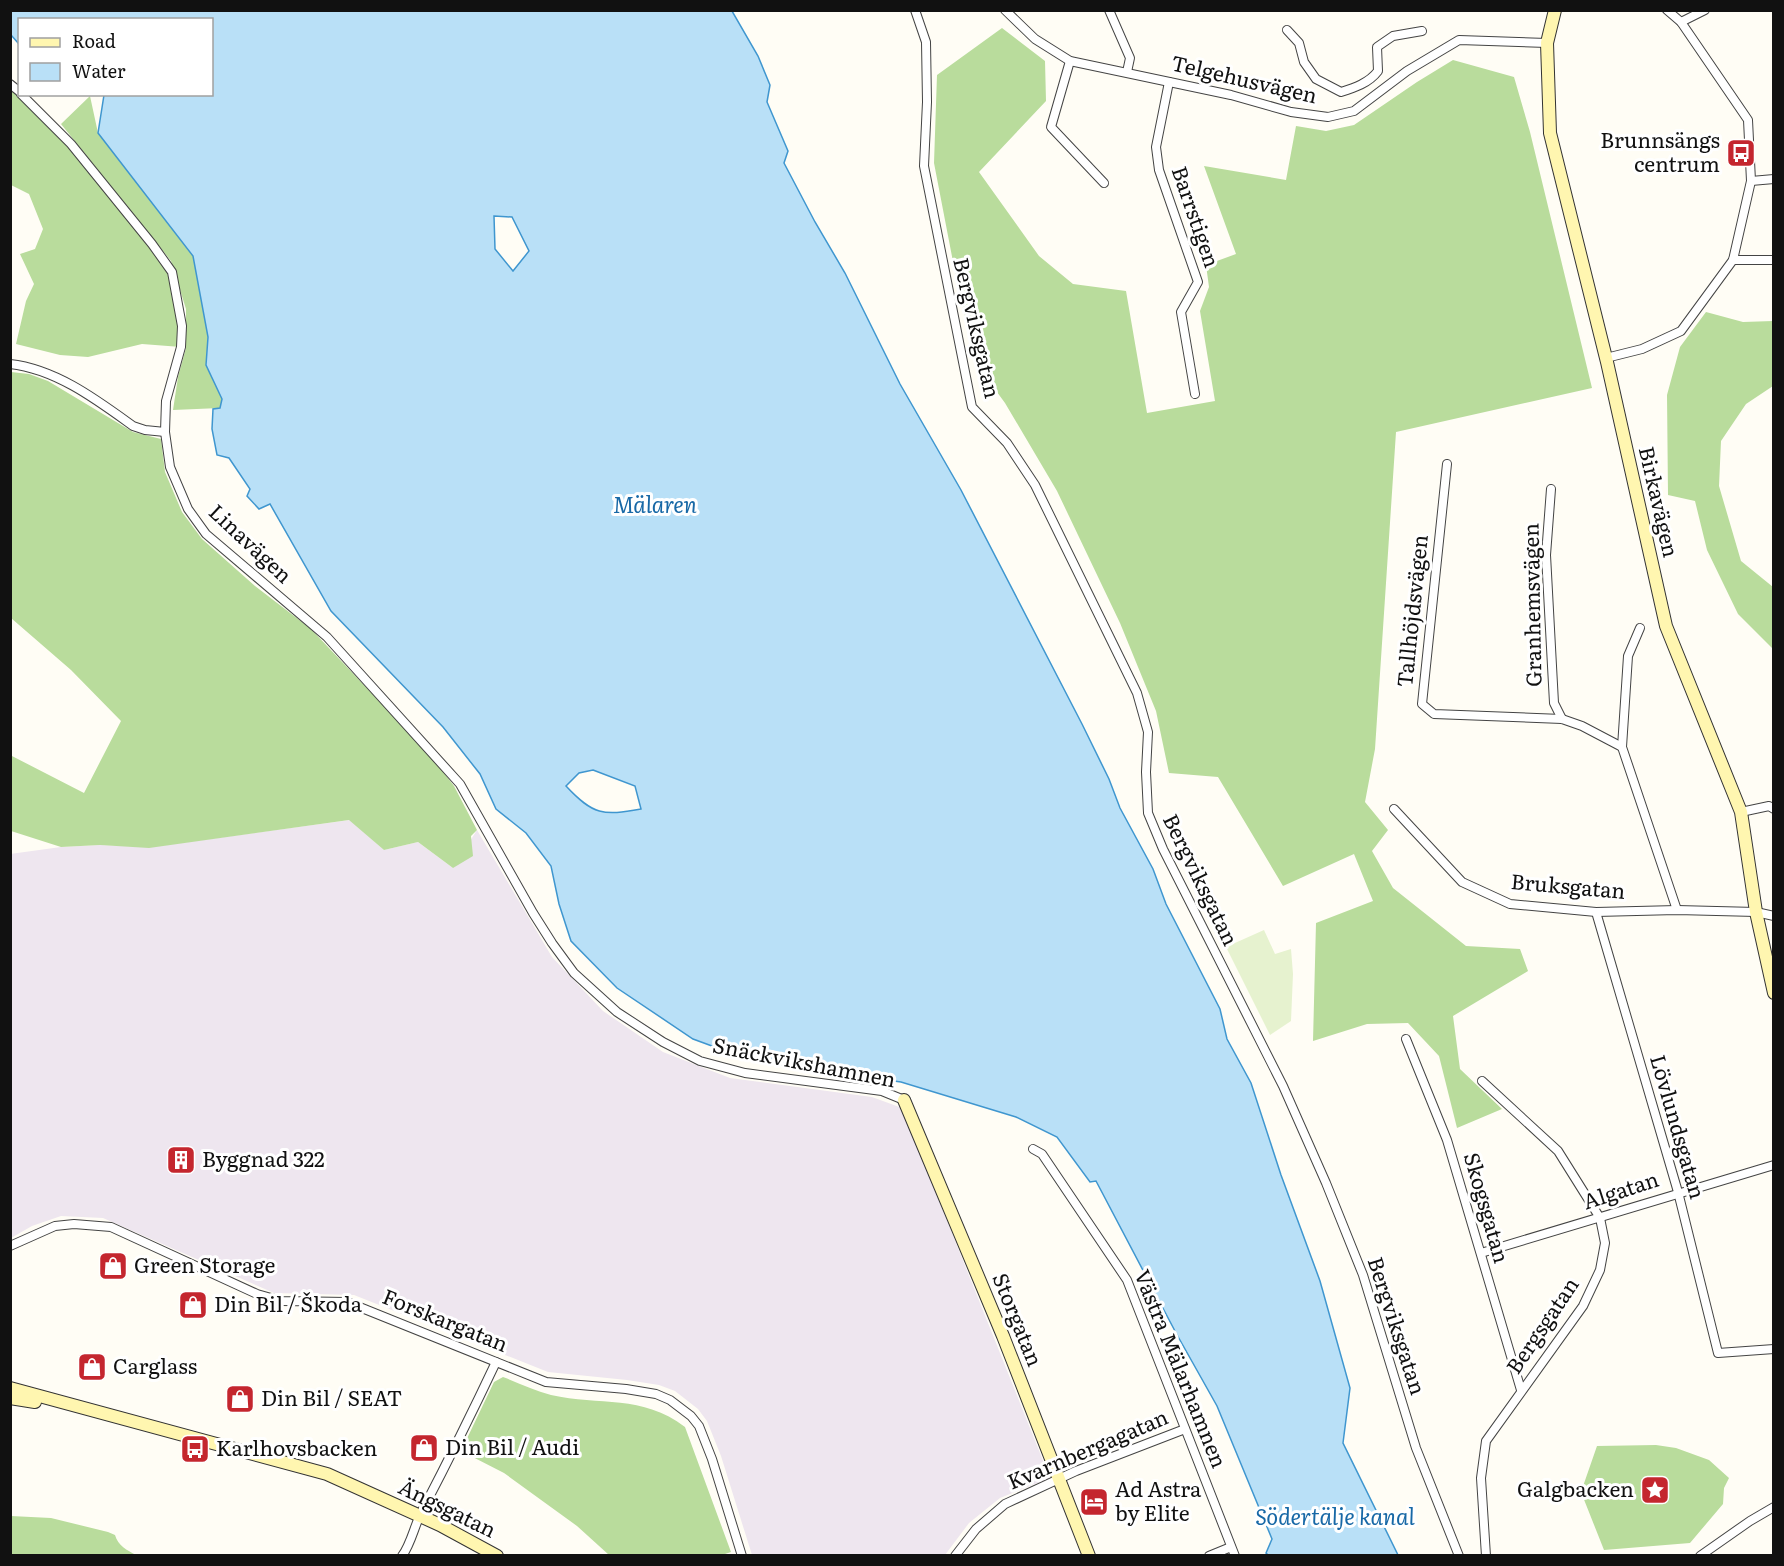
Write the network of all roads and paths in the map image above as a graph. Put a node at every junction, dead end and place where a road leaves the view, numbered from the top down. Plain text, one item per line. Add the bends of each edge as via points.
1 (915, 10) edge
2 (1005, 10) edge
3 (1109, 10) edge
4 (1555, 10) edge
5 (1667, 10) edge
6 (1705, 10) edge
7 (1681, 22) junction
8 (1287, 30) dead end
9 (1422, 32) dead end
10 (1547, 43) junction
11 (1070, 61) junction
12 (1127, 72) junction
13 (1169, 82) junction
14 (22, 96) edge
15 (1773, 179) edge
16 (1751, 181) junction
17 (1104, 183) dead end
18 (1733, 260) junction
19 (1773, 260) edge
20 (1606, 358) junction
21 (10, 364) edge
22 (1195, 394) dead end
23 (165, 432) junction
24 (1447, 464) dead end
25 (1551, 489) dead end
26 (1640, 628) dead end
27 (1562, 718) junction
28 (1622, 747) junction
29 (1394, 809) dead end
30 (1773, 809) edge
31 (1741, 812) junction
32 (483, 827) joint
33 (1677, 910) junction
34 (1596, 912) junction
35 (1756, 912) junction
36 (1773, 916) edge
37 (1773, 993) edge
38 (1406, 1039) dead end
39 (1482, 1081) dead end
40 (904, 1100) joint
41 (1033, 1149) dead end
42 (1773, 1165) edge
43 (1677, 1192) junction
44 (1600, 1218) junction
45 (10, 1246) edge
46 (1480, 1253) junction
47 (1773, 1349) edge
48 (496, 1362) junction
49 (10, 1388) edge
50 (1521, 1390) junction
51 (10, 1398) edge
52 (104, 1414) junction
53 (1185, 1429) junction
54 (1059, 1479) junction
55 (1773, 1507) edge
56 (420, 1516) junction
57 (1233, 1551) edge
58 (402, 1556) edge
59 (497, 1556) edge
60 (742, 1556) edge
61 (955, 1556) edge
62 (1089, 1556) edge
63 (1209, 1556) edge
64 (1459, 1556) edge
65 (1486, 1556) edge
66 (1700, 1556) edge

1 - 64 street, Bergviksgatan via 926,42 924,166 972,406 1007,443 1035,485 1137,693 1148,732 1148,813 1162,849 1283,1086 1326,1183 1363,1275 1416,1448
2 - 11 street via 1035,39
3 - 12 street via 1130,58
4 - 10 street, Birkavägen
5 - 7 street
6 - 7 street
7 - 16 street via 1748,120
8 - 9 street via 1299,43 1304,62 1316,79 1341,92 1376,75 1377,47 1393,36
10 - 13 street, Telgehusvägen via 1459,40 1407,71 1354,111 1328,117 1291,112
10 - 20 street, Birkavägen via 1550,133
11 - 12 street, Telgehusvägen
11 - 17 street via 1051,127
12 - 13 street, Telgehusvägen
13 - 22 street, Barrstigen via 1156,147 1159,170 1198,282 1181,312
14 - 23 street, Linavägen via 71,144 172,272 182,326 181,347 166,401
15 - 16 street
16 - 18 street
18 - 19 street
18 - 20 street via 1681,331
20 - 31 street, Birkavägen via 1666,626
21 - 23 street via 50,374 133,426
23 - 32 street, Linavägen via 170,467 179,491 206,534 327,637 460,784
24 - 27 street, Tallhöjdsvägen via 1422,704 1434,714
25 - 27 street, Granhemsvägen via 1546,555 1554,703
26 - 28 street via 1628,656
27 - 28 street, Tallhöjdsvägen
28 - 33 street
29 - 34 street, Bruksgatan via 1462,882 1510,904
30 - 31 street via 1769,806
31 - 35 street, Birkavägen
32 - 40 street, Snäckvikshamnen via 533,913 574,973 617,1012 663,1042 700,1062 745,1073 882,1091
33 - 34 street, Bruksgatan
33 - 35 street, Bruksgatan
34 - 43 street, Lövlundsgatan
35 - 36 street, Bruksgatan
35 - 37 street, Birkavägen
38 - 46 street, Skogsgatan via 1447,1140
39 - 44 street, Bergsgatan via 1558,1151
40 - 54 street, Storgatan
41 - 53 street, Västra Mälarhamnen via 1042,1154 1126,1280
42 - 43 street, Algatan
43 - 44 street, Algatan
43 - 47 street, Lövlundsgatan via 1718,1353
44 - 46 street, Algatan
44 - 50 street, Bergsgatan via 1605,1243 1600,1270 1583,1306
45 - 48 street, Forskargatan via 55,1226 111,1227 257,1294 282,1301 347,1302
46 - 50 street, Skogsgatan
48 - 56 street
48 - 60 street, Forskargatan via 546,1382 656,1394 680,1407 699,1426 705,1440
49 - 52 street, Ängsgatan
50 - 65 street, Bergsgatan via 1486,1441 1481,1478
51 - 52 street, Ängsgatan
52 - 56 street, Ängsgatan via 327,1474
53 - 54 street, Kvarnbergagatan
53 - 57 street, Västra Mälarhamnen
54 - 61 street, Kvarnbergagatan via 1005,1504 976,1529
54 - 62 street, Storgatan
55 - 66 street
56 - 58 street
56 - 59 street, Ängsgatan
57 - 63 street

